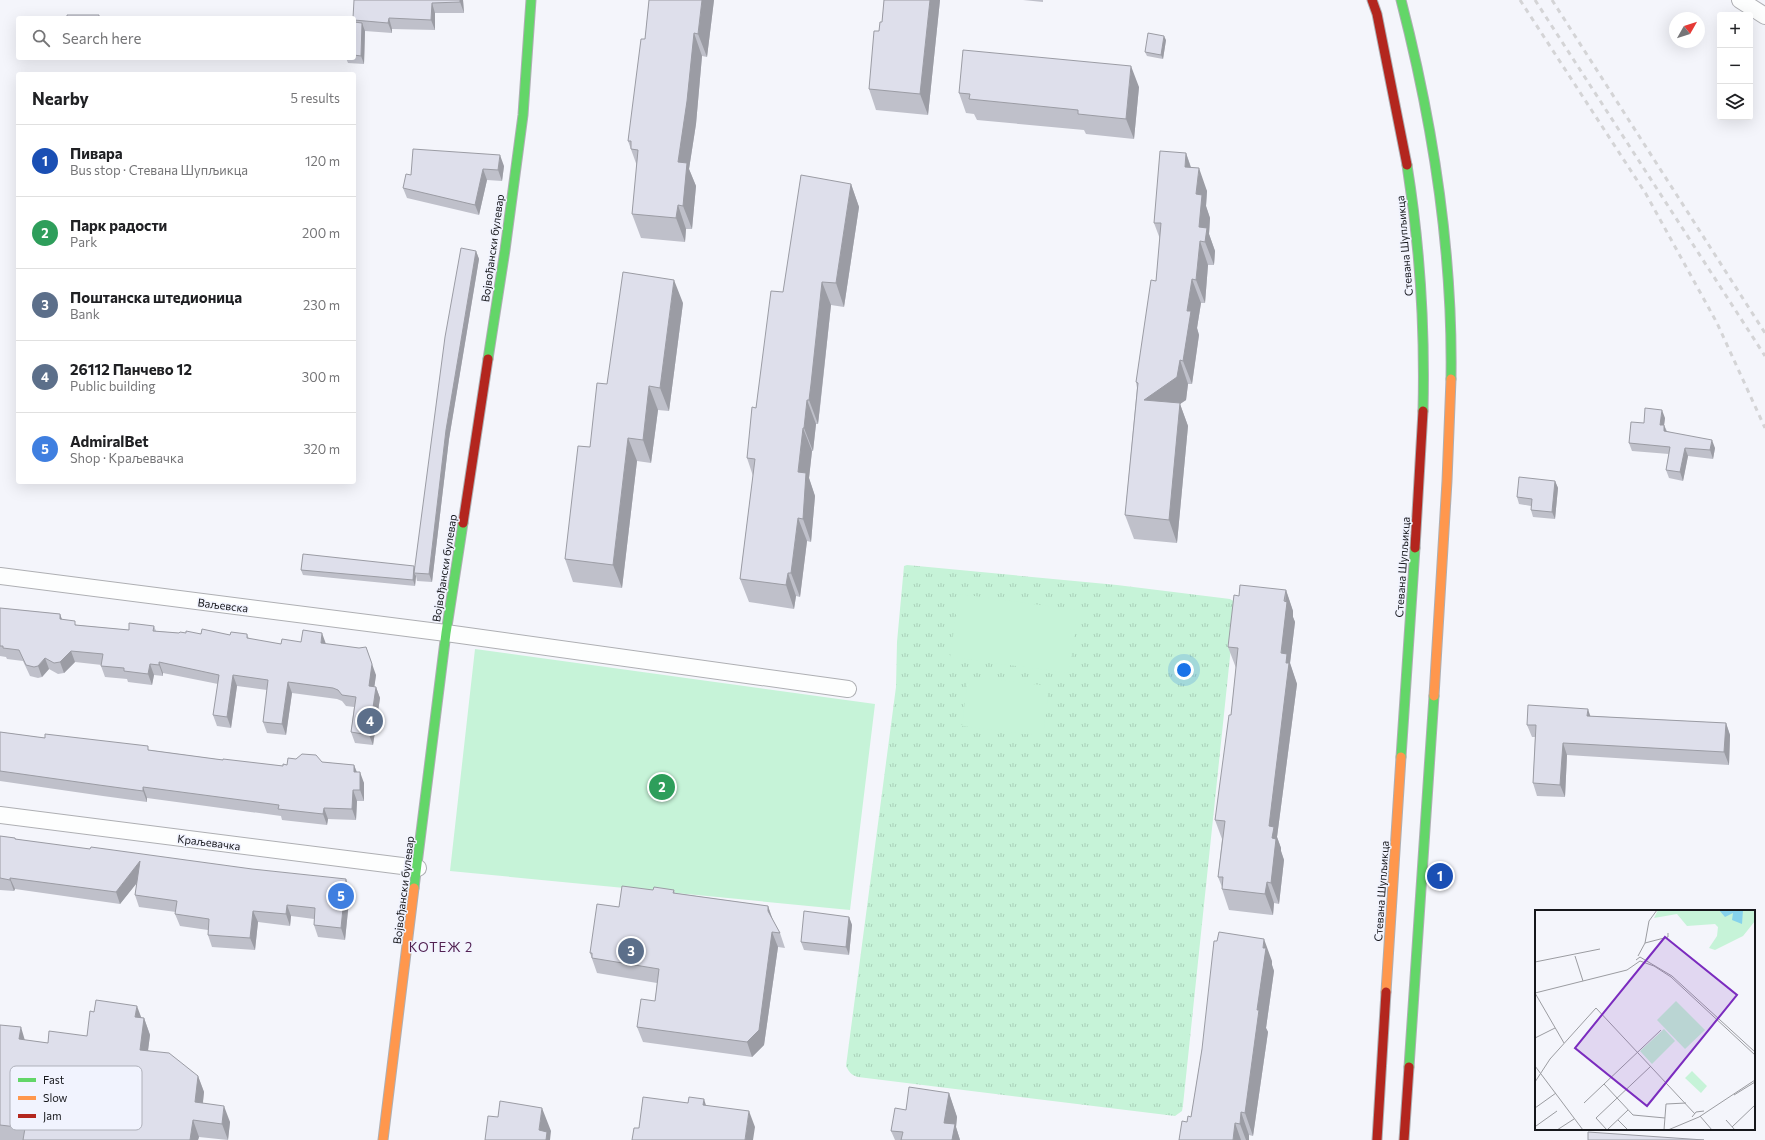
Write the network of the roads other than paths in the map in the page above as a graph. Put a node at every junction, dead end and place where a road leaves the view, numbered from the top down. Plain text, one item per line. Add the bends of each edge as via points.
1 (531, 0) edge
2 (1372, 0) edge
3 (1401, 0) edge
4 (1740, 0) edge
5 (1765, 16) edge
6 (0, 576) edge
7 (446, 634) junction
8 (848, 689) dead end
9 (0, 815) edge
10 (418, 868) junction
11 (383, 1140) edge
12 (1377, 1140) edge
13 (1404, 1140) edge

1 - 7 main road, Војвођански булевар via 523,115
2 - 12 main road, Стевана Шупљикца via 1377,14 1409,177 1416,236 1424,371
3 - 13 main road via 1422,84 1435,158 1445,233 1451,374 1440,592
4 - 5 street
6 - 7 street, Ваљевска
7 - 8 street, Ваљевска
7 - 10 main road, Војвођански булевар
9 - 10 street, Краљевачка
10 - 11 main road, Војвођански булевар

